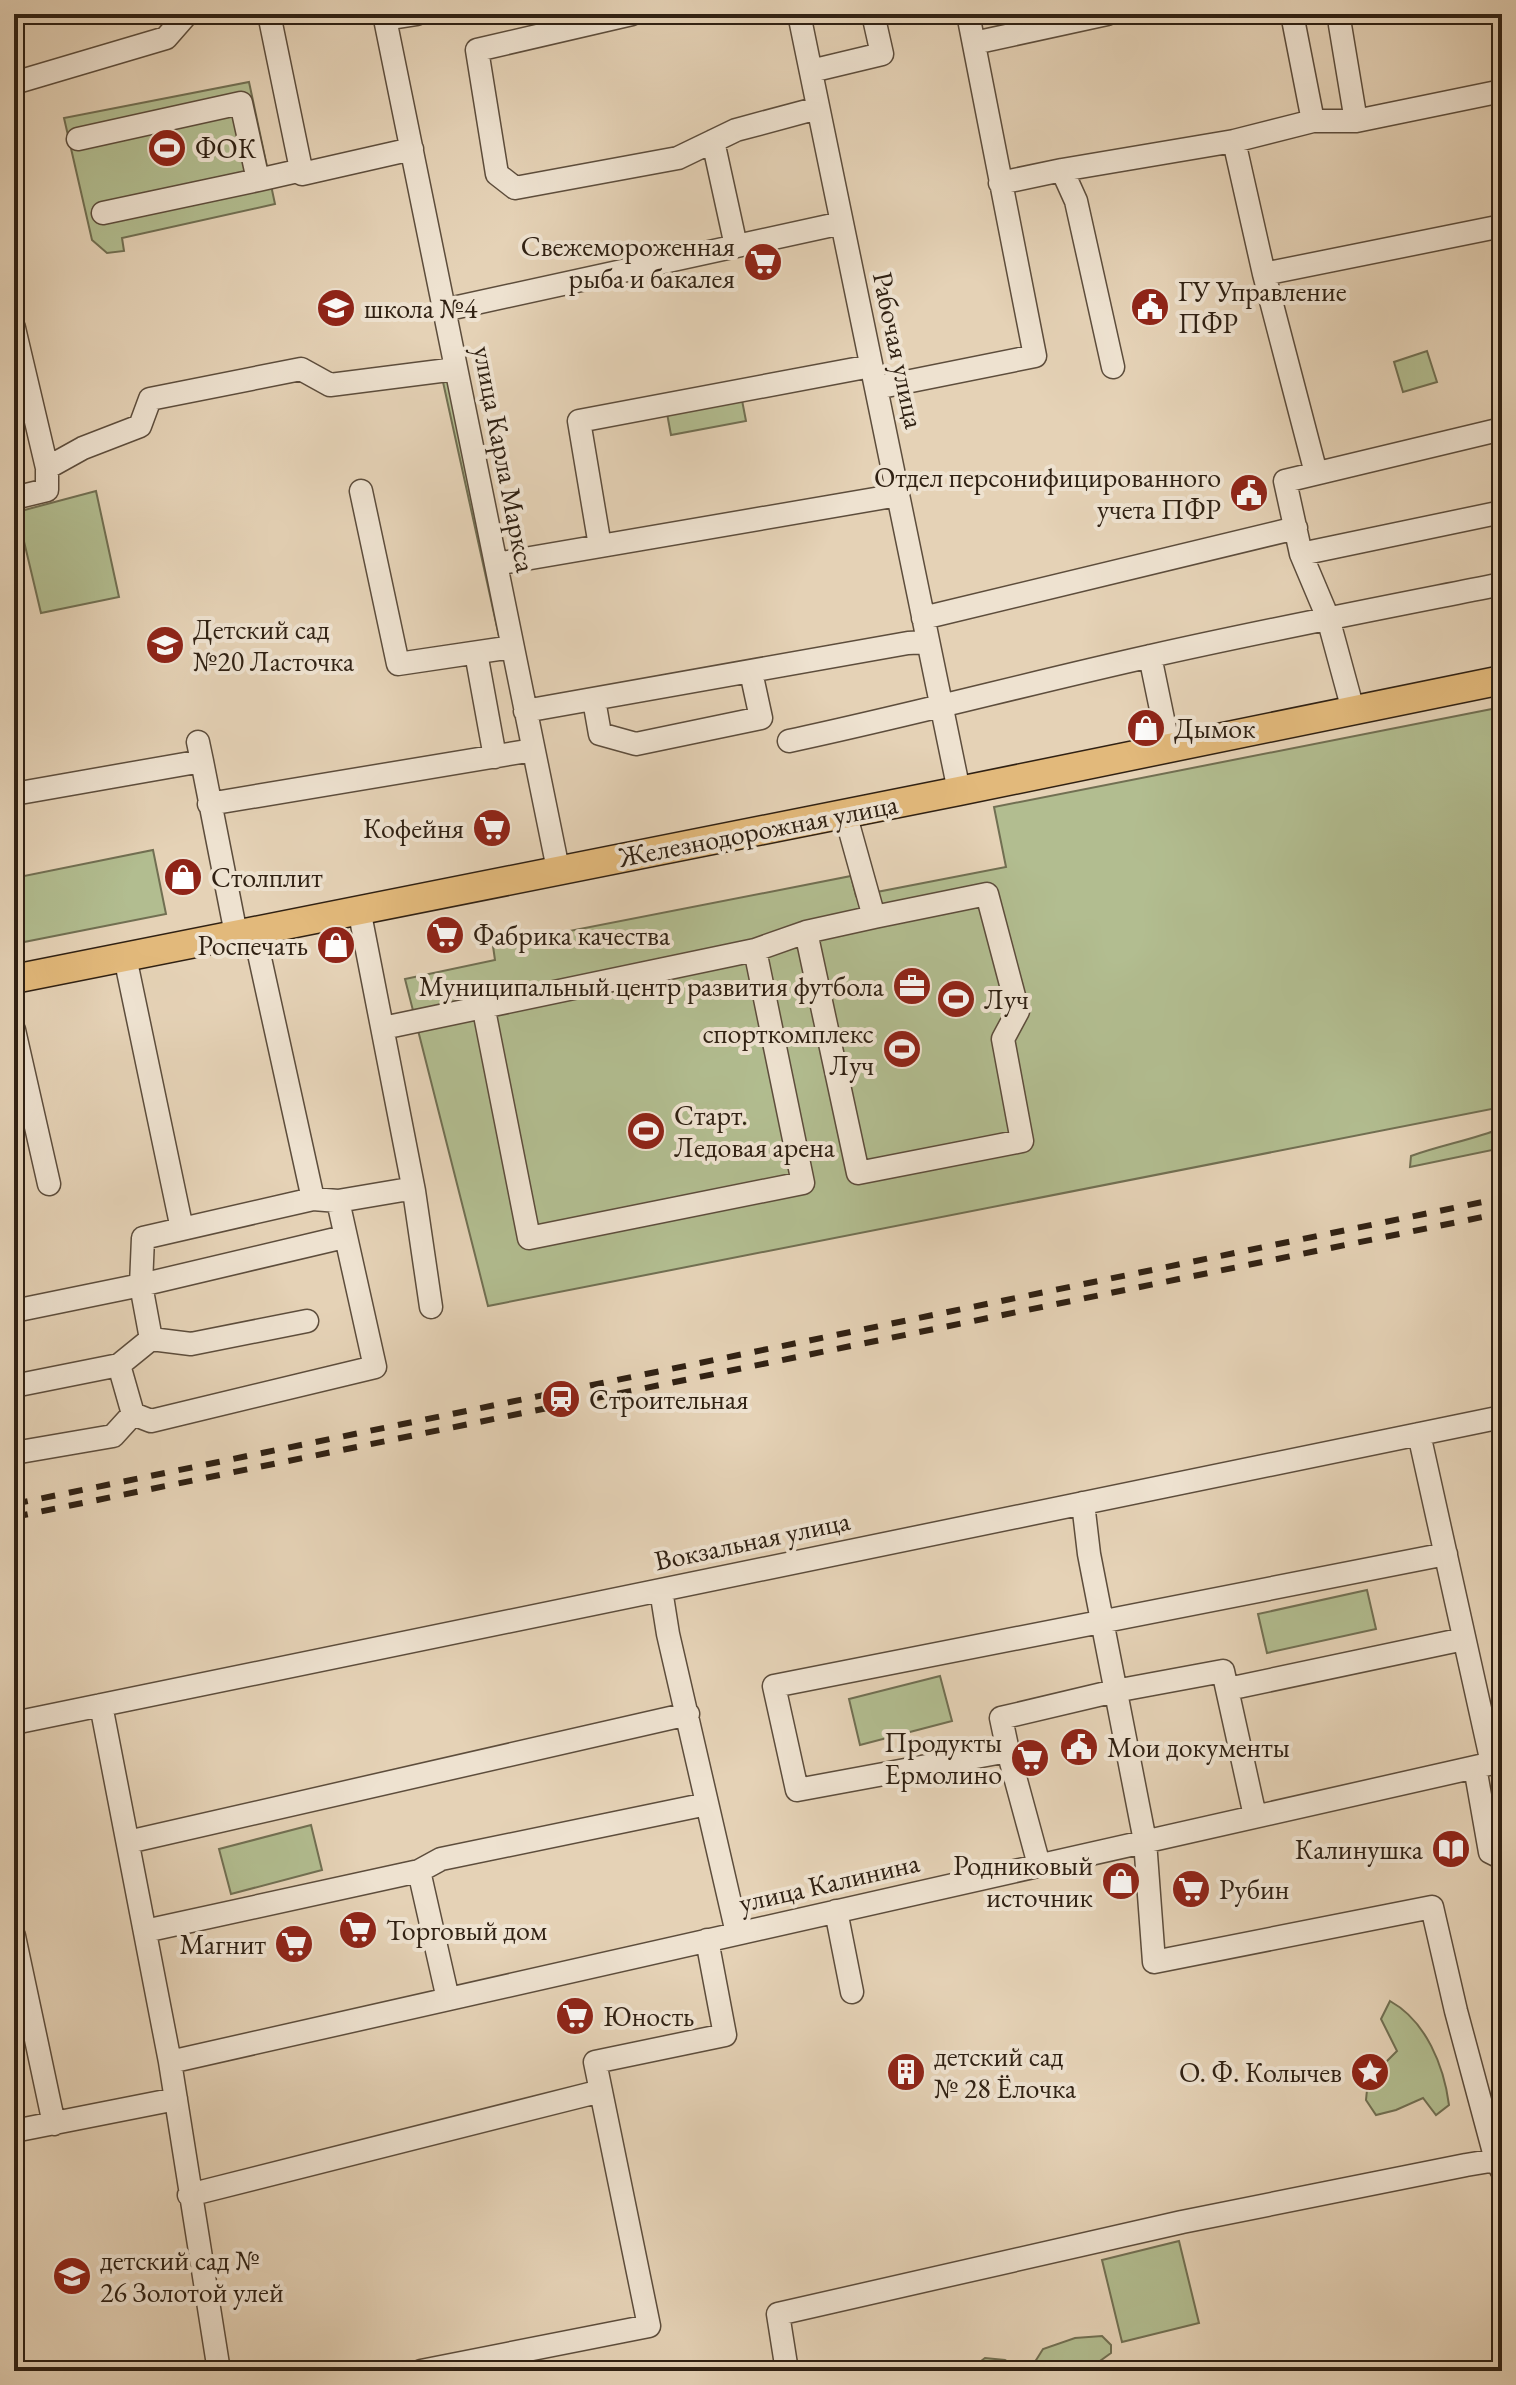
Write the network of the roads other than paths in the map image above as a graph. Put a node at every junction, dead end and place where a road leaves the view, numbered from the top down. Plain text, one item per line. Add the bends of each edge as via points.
1 (187, 14) edge
2 (269, 14) edge
3 (417, 14) edge
4 (632, 14) edge
5 (799, 14) edge
6 (873, 14) edge
7 (968, 14) edge
8 (1107, 14) edge
9 (1292, 14) edge
10 (384, 16) edge
11 (1340, 25) dead end
12 (974, 43) junction
13 (811, 71) junction
14 (14, 83) edge
15 (1502, 91) edge
16 (818, 108) junction
17 (1313, 121) junction
18 (1356, 121) junction
19 (78, 139) dead end
20 (713, 141) junction
21 (1234, 141) junction
22 (412, 149) junction
23 (302, 170) junction
24 (1062, 170) junction
25 (258, 180) junction
26 (1000, 183) junction
27 (103, 213) dead end
28 (842, 223) junction
29 (1502, 226) edge
30 (736, 246) junction
31 (1264, 274) junction
32 (444, 310) junction
33 (14, 328) edge
34 (871, 366) junction
35 (1113, 367) dead end
36 (456, 369) junction
37 (876, 388) junction
38 (1502, 429) edge
39 (47, 468) junction
40 (1316, 473) junction
41 (361, 491) dead end
42 (898, 495) junction
43 (14, 498) edge
44 (1502, 512) edge
45 (1296, 528) junction
46 (600, 546) junction
47 (1301, 554) junction
48 (496, 564) junction
49 (1502, 587) edge
50 (923, 618) junction
51 (1328, 618) junction
52 (928, 642) junction
53 (512, 647) junction
54 (476, 653) junction
55 (1150, 656) junction
56 (751, 672) junction
57 (1502, 680) edge
58 (594, 700) junction
59 (942, 706) junction
60 (1353, 710) junction
61 (525, 711) junction
62 (789, 741) dead end
63 (1169, 748) junction
64 (533, 750) junction
65 (495, 757) junction
66 (959, 791) junction
67 (14, 794) edge
68 (209, 804) junction
69 (845, 813) junction
70 (558, 869) junction
71 (359, 909) junction
72 (874, 917) junction
73 (245, 932) junction
74 (806, 932) junction
75 (755, 950) junction
76 (125, 957) junction
77 (14, 979) edge
78 (483, 1005) junction
79 (383, 1028) junction
80 (14, 1030) edge
81 (49, 1184) dead end
82 (414, 1191) junction
83 (313, 1199) junction
84 (338, 1201) junction
85 (182, 1229) junction
86 (344, 1237) junction
87 (141, 1285) junction
88 (431, 1307) dead end
89 (14, 1311) edge
90 (307, 1321) dead end
91 (151, 1339) junction
92 (119, 1365) junction
93 (14, 1386) edge
94 (133, 1414) junction
95 (1502, 1417) edge
96 (1419, 1434) junction
97 (14, 1453) edge
98 (1083, 1503) junction
99 (1446, 1554) junction
100 (661, 1590) junction
101 (1104, 1622) junction
102 (1464, 1639) junction
103 (1228, 1689) junction
104 (1115, 1691) junction
105 (101, 1705) junction
106 (688, 1714) junction
107 (14, 1723) edge
108 (1008, 1751) junction
109 (1489, 1763) edge
110 (707, 1804) junction
111 (1255, 1816) junction
112 (1145, 1841) junction
113 (128, 1842) junction
114 (1502, 1858) edge
115 (1039, 1865) junction
116 (419, 1871) junction
117 (836, 1911) junction
118 (145, 1931) junction
119 (737, 1933) junction
120 (14, 1936) edge
121 (707, 1940) junction
122 (852, 1992) dead end
123 (448, 1999) junction
124 (170, 2062) junction
125 (601, 2091) junction
126 (176, 2099) junction
127 (54, 2124) junction
128 (14, 2131) edge
129 (1499, 2165) edge
130 (189, 2195) junction
131 (219, 2371) edge
132 (421, 2371) edge
133 (787, 2371) edge

1 - 14 street via 166,38
2 - 23 street
3 - 10 street
4 - 20 street via 477,50 497,174 515,188 678,158
5 - 13 street, Рабочая улица
6 - 13 street via 882,54
7 - 12 street
8 - 12 street
9 - 17 street
10 - 22 street, улица Карла Маркса
11 - 18 street
12 - 26 street
13 - 16 street, Рабочая улица
15 - 18 street
16 - 20 street
16 - 28 street, Рабочая улица
17 - 18 street
17 - 21 street
19 - 25 street via 241,103
20 - 30 street
21 - 24 street
21 - 31 street
22 - 23 street
22 - 32 street, улица Карла Маркса
23 - 25 street
24 - 26 street
24 - 35 street via 1076,201
25 - 27 street
26 - 37 street via 1035,356
28 - 30 street
28 - 34 street, Рабочая улица
29 - 31 street
30 - 32 street
31 - 40 street
32 - 36 street, улица Карла Маркса
33 - 39 street
34 - 37 street, Рабочая улица
34 - 46 street via 579,421
36 - 39 street via 330,385 301,369 150,399 140,426
36 - 48 street, улица Карла Маркса
37 - 42 street, Рабочая улица
38 - 40 street
39 - 43 street via 47,490
40 - 45 street via 1285,481
41 - 54 street via 398,664
42 - 46 street
42 - 50 street, Рабочая улица
44 - 47 street
45 - 47 street
45 - 50 street
46 - 48 street
47 - 51 street
48 - 53 street, улица Карла Маркса
49 - 51 street
50 - 52 street, Рабочая улица
51 - 55 street
51 - 60 street
52 - 56 street
52 - 59 street, Рабочая улица
53 - 54 street
53 - 61 street, улица Карла Маркса
54 - 65 street
55 - 59 street
55 - 63 street
56 - 58 street
56 - 58 street via 761,718 636,744 600,734
57 - 60 main road, Железнодорожная улица
58 - 61 street
59 - 62 street
59 - 66 street, Рабочая улица
60 - 63 main road, Железнодорожная улица
61 - 64 street, улица Карла Маркса
63 - 66 main road, Железнодорожная улица
64 - 65 street
64 - 70 street, улица Карла Маркса
65 - 68 street
66 - 69 main road, Железнодорожная улица
67 - 68 street via 200,752
68 - 73 street
69 - 70 main road, Железнодорожная улица
69 - 72 street
70 - 71 main road, Железнодорожная улица
71 - 73 main road, Железнодорожная улица
71 - 79 street
72 - 74 street
72 - 74 street via 987,894 1018,1011 1003,1039 1022,1141 858,1173
73 - 76 main road, Железнодорожная улица
73 - 83 street
74 - 75 street
75 - 78 street
75 - 78 street via 803,1183 529,1238
76 - 77 main road, Железнодорожная улица
76 - 85 street
78 - 79 street
79 - 82 street
80 - 81 street
82 - 84 street
82 - 88 street
83 - 84 street
83 - 85 street
84 - 86 street
85 - 87 street via 143,1238
86 - 87 street
86 - 94 street via 375,1367 151,1421
87 - 89 street
87 - 91 street
90 - 91 street via 191,1344
91 - 92 street
92 - 93 street
92 - 94 street
94 - 97 street via 113,1436
95 - 96 street, Вокзальная улица
96 - 98 street, Вокзальная улица
96 - 99 street
98 - 100 street, Вокзальная улица
98 - 101 street
99 - 101 street
99 - 102 street
100 - 105 street, Вокзальная улица
100 - 106 street
101 - 104 street
101 - 108 street via 774,1686 797,1790
102 - 103 street
102 - 109 street
103 - 104 street via 1223,1671
103 - 111 street
104 - 108 street via 1001,1718
104 - 112 street
105 - 107 street, Вокзальная улица
105 - 113 street
106 - 110 street
106 - 113 street
108 - 115 street
109 - 111 street, улица Калинина
109 - 114 street via 1490,1852
110 - 116 street via 441,1859
110 - 119 street
111 - 112 street, улица Калинина
112 - 115 street, улица Калинина
112 - 129 street via 1154,1962 1432,1907
113 - 118 street
115 - 117 street, улица Калинина
116 - 118 street
116 - 123 street
117 - 119 street, улица Калинина
117 - 122 street
118 - 124 street
119 - 121 street, улица Калинина
120 - 127 street
121 - 123 street, улица Калинина
121 - 125 street via 725,2035 595,2062
123 - 124 street, улица Калинина
124 - 126 street
125 - 130 street
125 - 132 street via 649,2326
126 - 127 street
126 - 130 street
127 - 128 street
129 - 133 street via 1182,2222 778,2314
130 - 131 street

